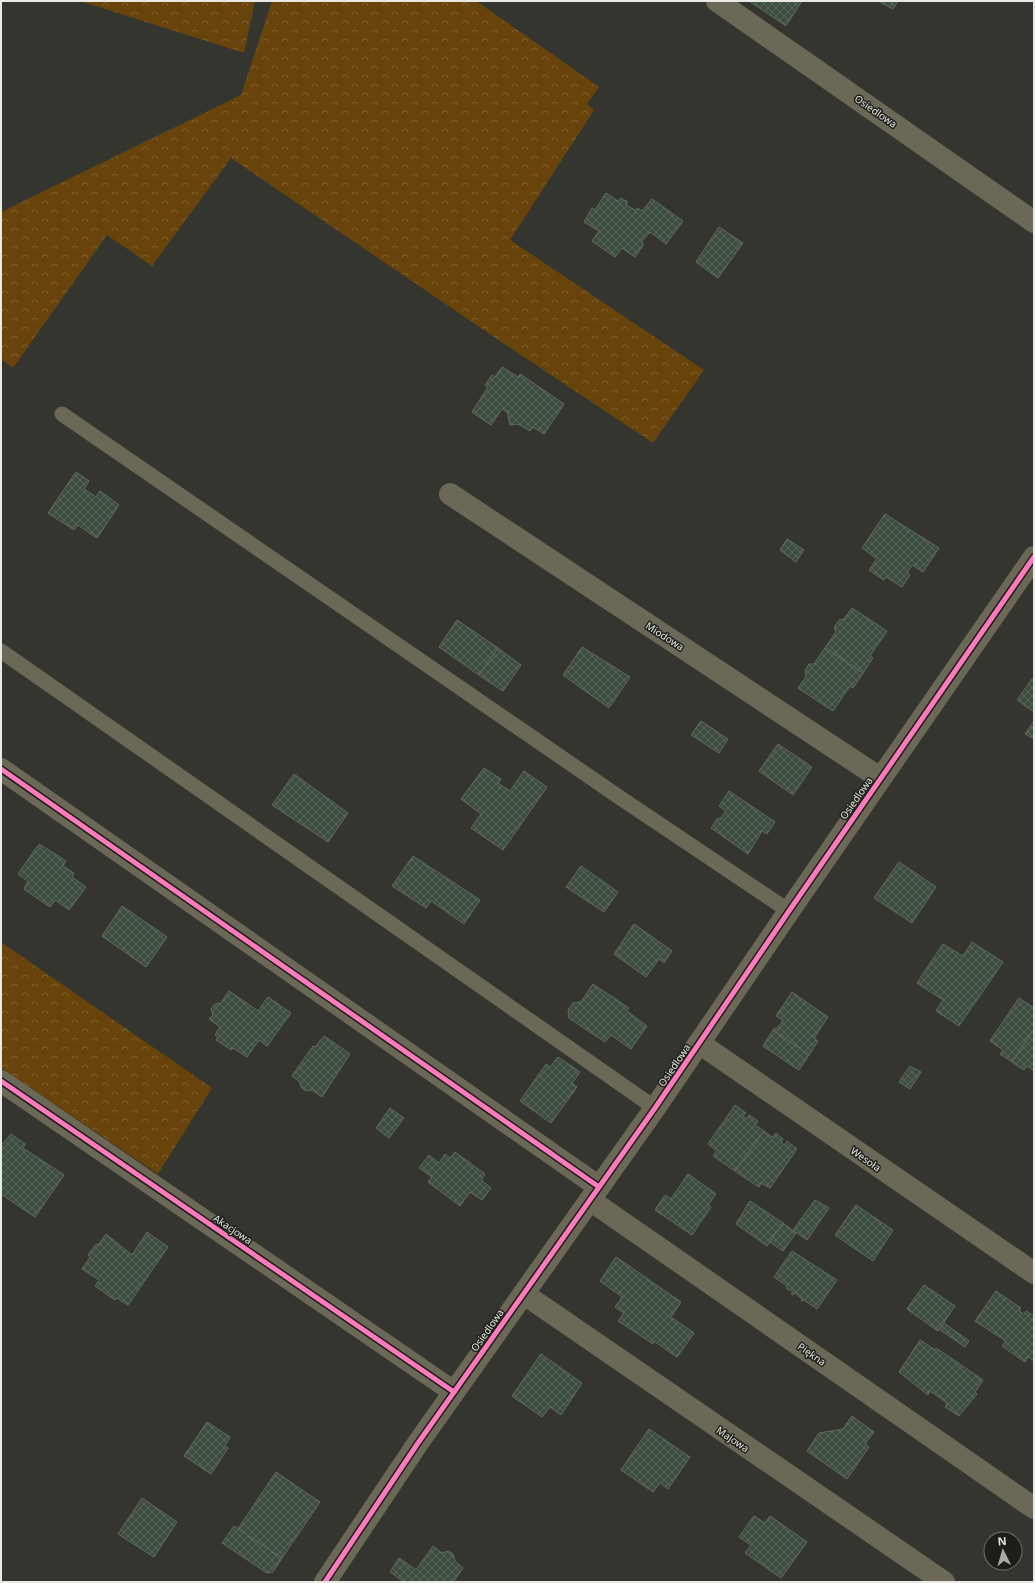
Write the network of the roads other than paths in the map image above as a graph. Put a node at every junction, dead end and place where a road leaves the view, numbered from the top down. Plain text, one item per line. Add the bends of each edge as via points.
1 (717, 1) edge
2 (1034, 222) edge
3 (62, 414) dead end
4 (450, 494) dead end
5 (1034, 557) edge
6 (1, 651) edge
7 (1, 769) edge
8 (880, 778) junction
9 (789, 911) junction
10 (699, 1043) junction
11 (1, 1081) edge
12 (655, 1108) junction
13 (594, 1193) junction
14 (1034, 1273) edge
15 (524, 1294) junction
16 (454, 1392) junction
17 (1034, 1508) edge
18 (325, 1582) edge
19 (944, 1582) edge

1 - 2 street, Osiedlowa
3 - 9 lane
4 - 8 street, Miodowa
5 - 8 street, Osiedlowa
6 - 12 lane
7 - 13 street, Piękna
8 - 9 street, Osiedlowa
9 - 10 street, Osiedlowa
10 - 12 street, Osiedlowa
10 - 14 street, Wesoła
11 - 16 street, Akacjowa
12 - 13 street, Osiedlowa
13 - 15 street, Osiedlowa
13 - 17 street, Piękna
15 - 16 street, Osiedlowa
15 - 19 street, Majowa
16 - 18 street, Osiedlowa

